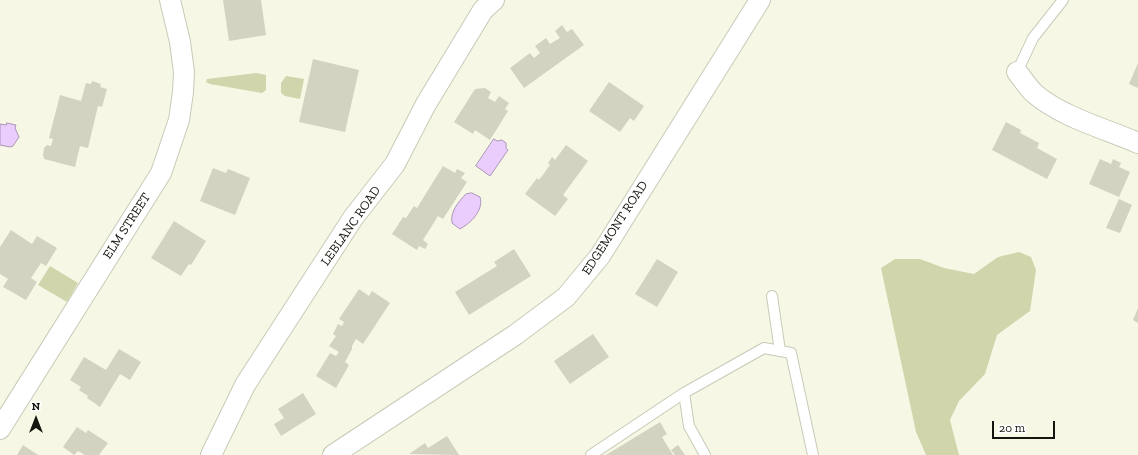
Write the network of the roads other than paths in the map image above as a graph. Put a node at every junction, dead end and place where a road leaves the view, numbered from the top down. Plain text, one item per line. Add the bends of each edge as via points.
1 (170, 0) edge
2 (494, 0) edge
3 (760, 0) edge
4 (1063, 0) edge
5 (1017, 72) joint
6 (1138, 143) edge
7 (772, 296) dead end
8 (780, 351) junction
9 (684, 393) junction
10 (0, 430) edge
11 (211, 455) edge
12 (333, 455) edge
13 (591, 455) edge
14 (706, 455) edge
15 (813, 455) edge

1 - 10 street, ELM STREET via 180,42 184,72 183,92 179,120 161,173
2 - 11 street, LEBLANC ROAD via 483,10 426,104 395,164 353,218 245,385
3 - 12 street, EDGEMONT ROAD via 600,256 566,297 515,335
4 - 5 lane via 1033,38
5 - 6 street via 1035,94 1045,101
7 - 8 lane
8 - 9 lane via 764,348
8 - 15 lane via 791,353
9 - 13 lane
9 - 14 lane via 689,426

